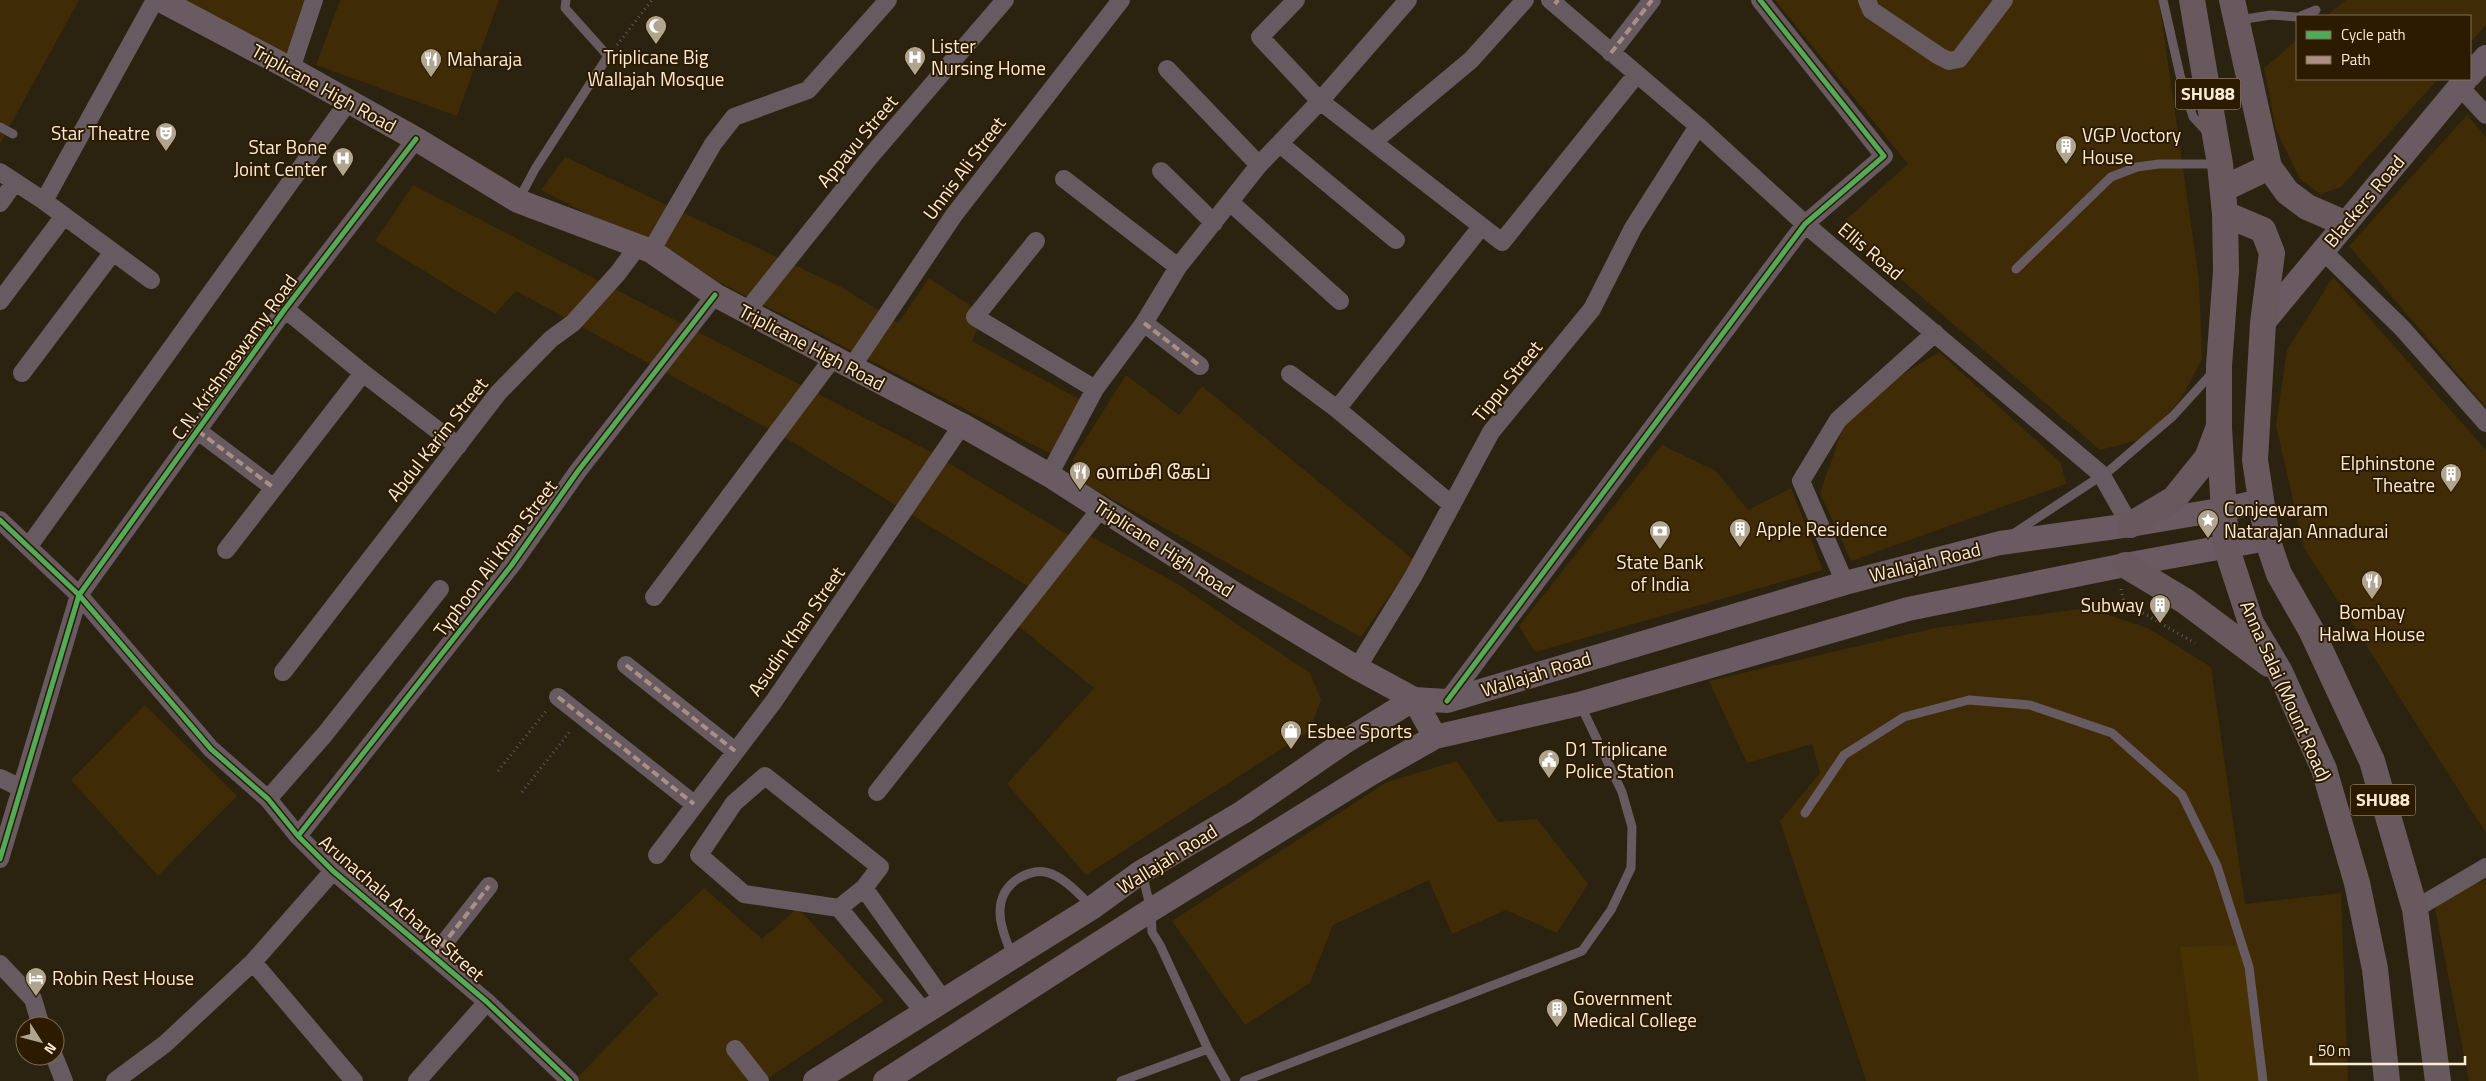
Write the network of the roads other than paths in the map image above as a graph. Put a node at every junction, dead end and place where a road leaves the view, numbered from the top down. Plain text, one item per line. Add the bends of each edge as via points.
1 (155, 0) edge
2 (160, 0) edge
3 (314, 0) edge
4 (566, 0) edge
5 (888, 0) edge
6 (1005, 0) edge
7 (1121, 0) edge
8 (1296, 0) edge
9 (1408, 0) edge
10 (1525, 0) edge
11 (1652, 0) edge
12 (1760, 0) edge
13 (1867, 0) edge
14 (2004, 0) edge
15 (2162, 0) edge
16 (2192, 0) edge
17 (1554, 1) edge
18 (2234, 10) edge
19 (2316, 10) dead end
20 (2304, 15) edge
21 (2296, 17) edge
22 (1612, 53) junction
23 (2486, 57) edge
24 (291, 69) junction
25 (1167, 69) dead end
26 (2471, 73) edge
27 (1636, 75) junction
28 (2465, 80) edge
29 (1320, 101) junction
30 (348, 102) junction
31 (2486, 115) edge
32 (1698, 126) junction
33 (0, 127) edge
34 (13, 134) dead end
35 (416, 139) junction
36 (1374, 141) junction
37 (1280, 144) junction
38 (1259, 165) junction
39 (2269, 167) junction
40 (1161, 171) dead end
41 (0, 172) edge
42 (2221, 177) junction
43 (1064, 178) dead end
44 (15, 182) junction
45 (44, 201) junction
46 (518, 201) junction
47 (0, 203) edge
48 (1231, 203) junction
49 (64, 216) junction
50 (1214, 223) junction
51 (2344, 223) junction
52 (1805, 224) junction
53 (1481, 226) junction
54 (1396, 240) dead end
55 (1036, 241) dead end
56 (644, 248) junction
57 (2323, 251) junction
58 (113, 252) junction
59 (1178, 267) junction
60 (2016, 269) dead end
61 (152, 280) dead end
62 (715, 295) junction
63 (1340, 301) dead end
64 (0, 302) edge
65 (285, 309) junction
66 (746, 312) junction
67 (1144, 323) junction
68 (2263, 323) junction
69 (1936, 333) junction
70 (842, 363) junction
71 (1200, 366) dead end
72 (2219, 366) junction
73 (22, 373) dead end
74 (363, 373) junction
75 (1290, 374) dead end
76 (1095, 389) junction
77 (1337, 409) junction
78 (2486, 423) edge
79 (962, 425) junction
80 (2219, 428) junction
81 (198, 431) junction
82 (458, 446) junction
83 (2101, 474) junction
84 (1049, 475) junction
85 (274, 488) junction
86 (2261, 500) junction
87 (1452, 505) junction
88 (1102, 507) junction
89 (2225, 509) junction
90 (0, 520) edge
91 (2130, 525) junction
92 (2267, 538) junction
93 (2000, 543) junction
94 (30, 546) junction
95 (2226, 546) junction
96 (226, 550) dead end
97 (2121, 566) junction
98 (1845, 583) junction
99 (440, 589) dead end
100 (79, 596) junction
101 (654, 598) dead end
102 (626, 665) dead end
103 (1357, 668) junction
104 (283, 672) dead end
105 (2280, 672) junction
106 (558, 697) road end
107 (1414, 699) junction
108 (1447, 701) junction
109 (1579, 704) junction
110 (1434, 738) junction
111 (735, 751) junction
112 (0, 778) edge
113 (21, 788) junction
114 (877, 792) dead end
115 (268, 799) junction
116 (694, 804) junction
117 (1805, 814) dead end
118 (298, 836) junction
119 (656, 855) dead end
120 (0, 859) edge
121 (2486, 868) edge
122 (333, 870) junction
123 (1142, 872) junction
124 (489, 886) dead end
125 (864, 888) junction
126 (1093, 907) junction
127 (839, 908) junction
128 (2415, 909) junction
129 (1151, 910) junction
130 (434, 956) junction
131 (1013, 957) junction
132 (253, 962) junction
133 (0, 964) edge
134 (943, 1000) junction
135 (487, 1002) junction
136 (924, 1012) junction
137 (38, 1016) edge
138 (735, 1049) dead end
139 (1208, 1049) junction
140 (58, 1066) edge
141 (64, 1081) edge
142 (115, 1081) edge
143 (354, 1081) edge
144 (418, 1081) edge
145 (570, 1081) edge
146 (760, 1081) edge
147 (815, 1081) edge
148 (885, 1081) edge
149 (1121, 1081) edge
150 (1226, 1081) edge
151 (1244, 1081) edge
152 (2263, 1081) edge
153 (2386, 1081) edge
154 (2438, 1081) edge

1 - 45 street
2 - 24 main road, Triplicane High Road
3 - 24 street
4 - 46 lane via 565,8 608,56
5 - 56 street, Abdul Karim Street via 808,90 734,118
6 - 66 street, Appavu Street via 869,158
7 - 70 street, Unnis Ali Street
8 - 29 street via 1260,37
9 - 29 street
10 - 36 street via 1472,60
11 - 22 street
12 - 52 street via 1884,156
13 - 14 street via 1871,10 1949,61 1959,60
15 - 42 lane via 2193,117
16 - 42 main road, Anna Salai (Mount Road) / SHU88
17 - 22 street, Ellis Road
18 - 21 lane
18 - 39 main road, SHU88
19 - 20 lane
22 - 27 street, Ellis Road
23 - 26 main road, Blackers Road
24 - 30 main road, Triplicane High Road
25 - 38 street
27 - 32 street, Ellis Road
27 - 53 street via 1502,242
28 - 31 street
28 - 51 main road, Blackers Road
29 - 36 street
29 - 37 street
30 - 35 main road, Triplicane High Road
30 - 94 street
32 - 52 street, Ellis Road
32 - 87 street, Tippu Street via 1633,228 1592,309 1491,432
33 - 34 lane
35 - 46 main road, Triplicane High Road
35 - 65 street, C.N. Krishnaswamy Road
36 - 53 street
37 - 38 street
37 - 54 street
38 - 48 street
39 - 42 main road
39 - 51 main road via 2287,192 2307,207
40 - 50 street
41 - 44 street
42 - 60 lane via 2158,164 2137,167 2111,177
42 - 68 main road via 2262,230 2272,253
42 - 72 main road, Anna Salai (Mount Road) / SHU88 via 2226,271
43 - 59 street
44 - 45 street
44 - 47 street
45 - 49 street
46 - 56 main road, Triplicane High Road
48 - 50 street
48 - 63 street
49 - 58 street
49 - 64 street
50 - 59 street
51 - 57 main road, Blackers Road
52 - 69 street, Ellis Road
52 - 108 street
53 - 77 street
55 - 76 street via 975,317
56 - 62 main road, Triplicane High Road
56 - 82 street, Abdul Karim Street via 574,323 551,339 499,392
57 - 68 main road, Blackers Road
57 - 78 street via 2402,328
58 - 61 street
58 - 73 street
59 - 67 street
62 - 66 main road, Triplicane High Road
62 - 118 street, Typhoon Ali Khan Street via 578,471 511,566
65 - 74 street
65 - 81 street, C.N. Krishnaswamy Road
66 - 70 main road, Triplicane High Road
67 - 71 street
67 - 76 street
68 - 86 main road, SHU88 via 2255,460
69 - 83 street, Ellis Road
69 - 98 street via 1838,420 1801,481
70 - 79 main road, Triplicane High Road
70 - 101 street, Unnis Ali Street
72 - 80 main road, Anna Salai (Mount Road) / SHU88
72 - 83 lane via 2173,416 2110,470
74 - 82 street
74 - 85 street
75 - 77 street
76 - 84 street
77 - 87 street
79 - 84 main road, Triplicane High Road
79 - 111 street, Asudin Khan Street via 774,701
80 - 89 main road, Anna Salai (Mount Road) / SHU88
80 - 91 main road via 2207,458 2174,499
81 - 85 street
81 - 100 street, C.N. Krishnaswamy Road
82 - 104 street, Abdul Karim Street
83 - 91 street, Ellis Road
83 - 93 lane
84 - 88 main road, Triplicane High Road
85 - 96 street
86 - 89 main road, Wallajah Road
86 - 92 main road, SHU88
87 - 103 street, Tippu Street via 1413,578
88 - 103 main road, Triplicane High Road via 1238,596
88 - 114 street
89 - 91 main road, Wallajah Road
89 - 95 main road, Anna Salai (Mount Road) / SHU88
90 - 94 street, Arunachala Acharya Street
91 - 93 main road, Wallajah Road
92 - 95 main road, Wallajah Road
92 - 128 main road, SHU88 via 2279,574 2310,630 2372,761
93 - 98 main road, Wallajah Road
94 - 100 street, Arunachala Acharya Street
95 - 97 main road, Wallajah Road
95 - 105 main road, Anna Salai (Mount Road) / SHU88 via 2251,624
97 - 105 main road via 2185,601
97 - 109 main road, Wallajah Road via 1908,609
98 - 108 main road, Wallajah Road
99 - 115 street via 325,734
100 - 113 street, C.N. Krishnaswamy Road
100 - 115 street, Arunachala Acharya Street via 210,749
102 - 111 street
103 - 107 main road, Triplicane High Road
105 - 153 main road, Anna Salai (Mount Road) / SHU88 via 2324,769 2357,884 2375,969
106 - 116 street
107 - 108 main road, Wallajah Road
107 - 110 main road
107 - 123 main road, Wallajah Road via 1243,812
109 - 110 main road, Wallajah Road
109 - 151 lane via 1622,792 1632,827 1631,868 1611,910 1582,951
110 - 129 main road, Wallajah Road
111 - 116 street, Asudin Khan Street
112 - 113 street
113 - 120 street, C.N. Krishnaswamy Road
115 - 118 street, Arunachala Acharya Street
116 - 119 street, Asudin Khan Street
117 - 152 lane via 1844,755 1904,717 1969,700 2030,705 2112,733 2182,795 2217,866 2249,967
118 - 122 street, Arunachala Acharya Street
121 - 128 street
122 - 130 street, Arunachala Acharya Street
122 - 132 street
123 - 126 main road, Wallajah Road
123 - 129 lane
124 - 130 street
125 - 127 street
125 - 127 street via 880,867 765,776 734,803 699,855 744,894
125 - 134 street
126 - 131 main road, Wallajah Road
126 - 131 lane via 1058,878 1044,872 1024,874 1008,885 999,906 1001,931
127 - 136 street
128 - 154 main road, SHU88
129 - 139 lane via 1152,932
129 - 148 main road, Wallajah Road
130 - 135 street, Arunachala Acharya Street
131 - 134 main road, Wallajah Road
132 - 142 street via 165,1044
132 - 143 street
133 - 137 street via 33,999
134 - 136 main road, Wallajah Road
135 - 144 street
135 - 145 street, Arunachala Acharya Street
136 - 147 main road, Wallajah Road
138 - 146 street
139 - 149 lane
139 - 150 lane
140 - 141 street

